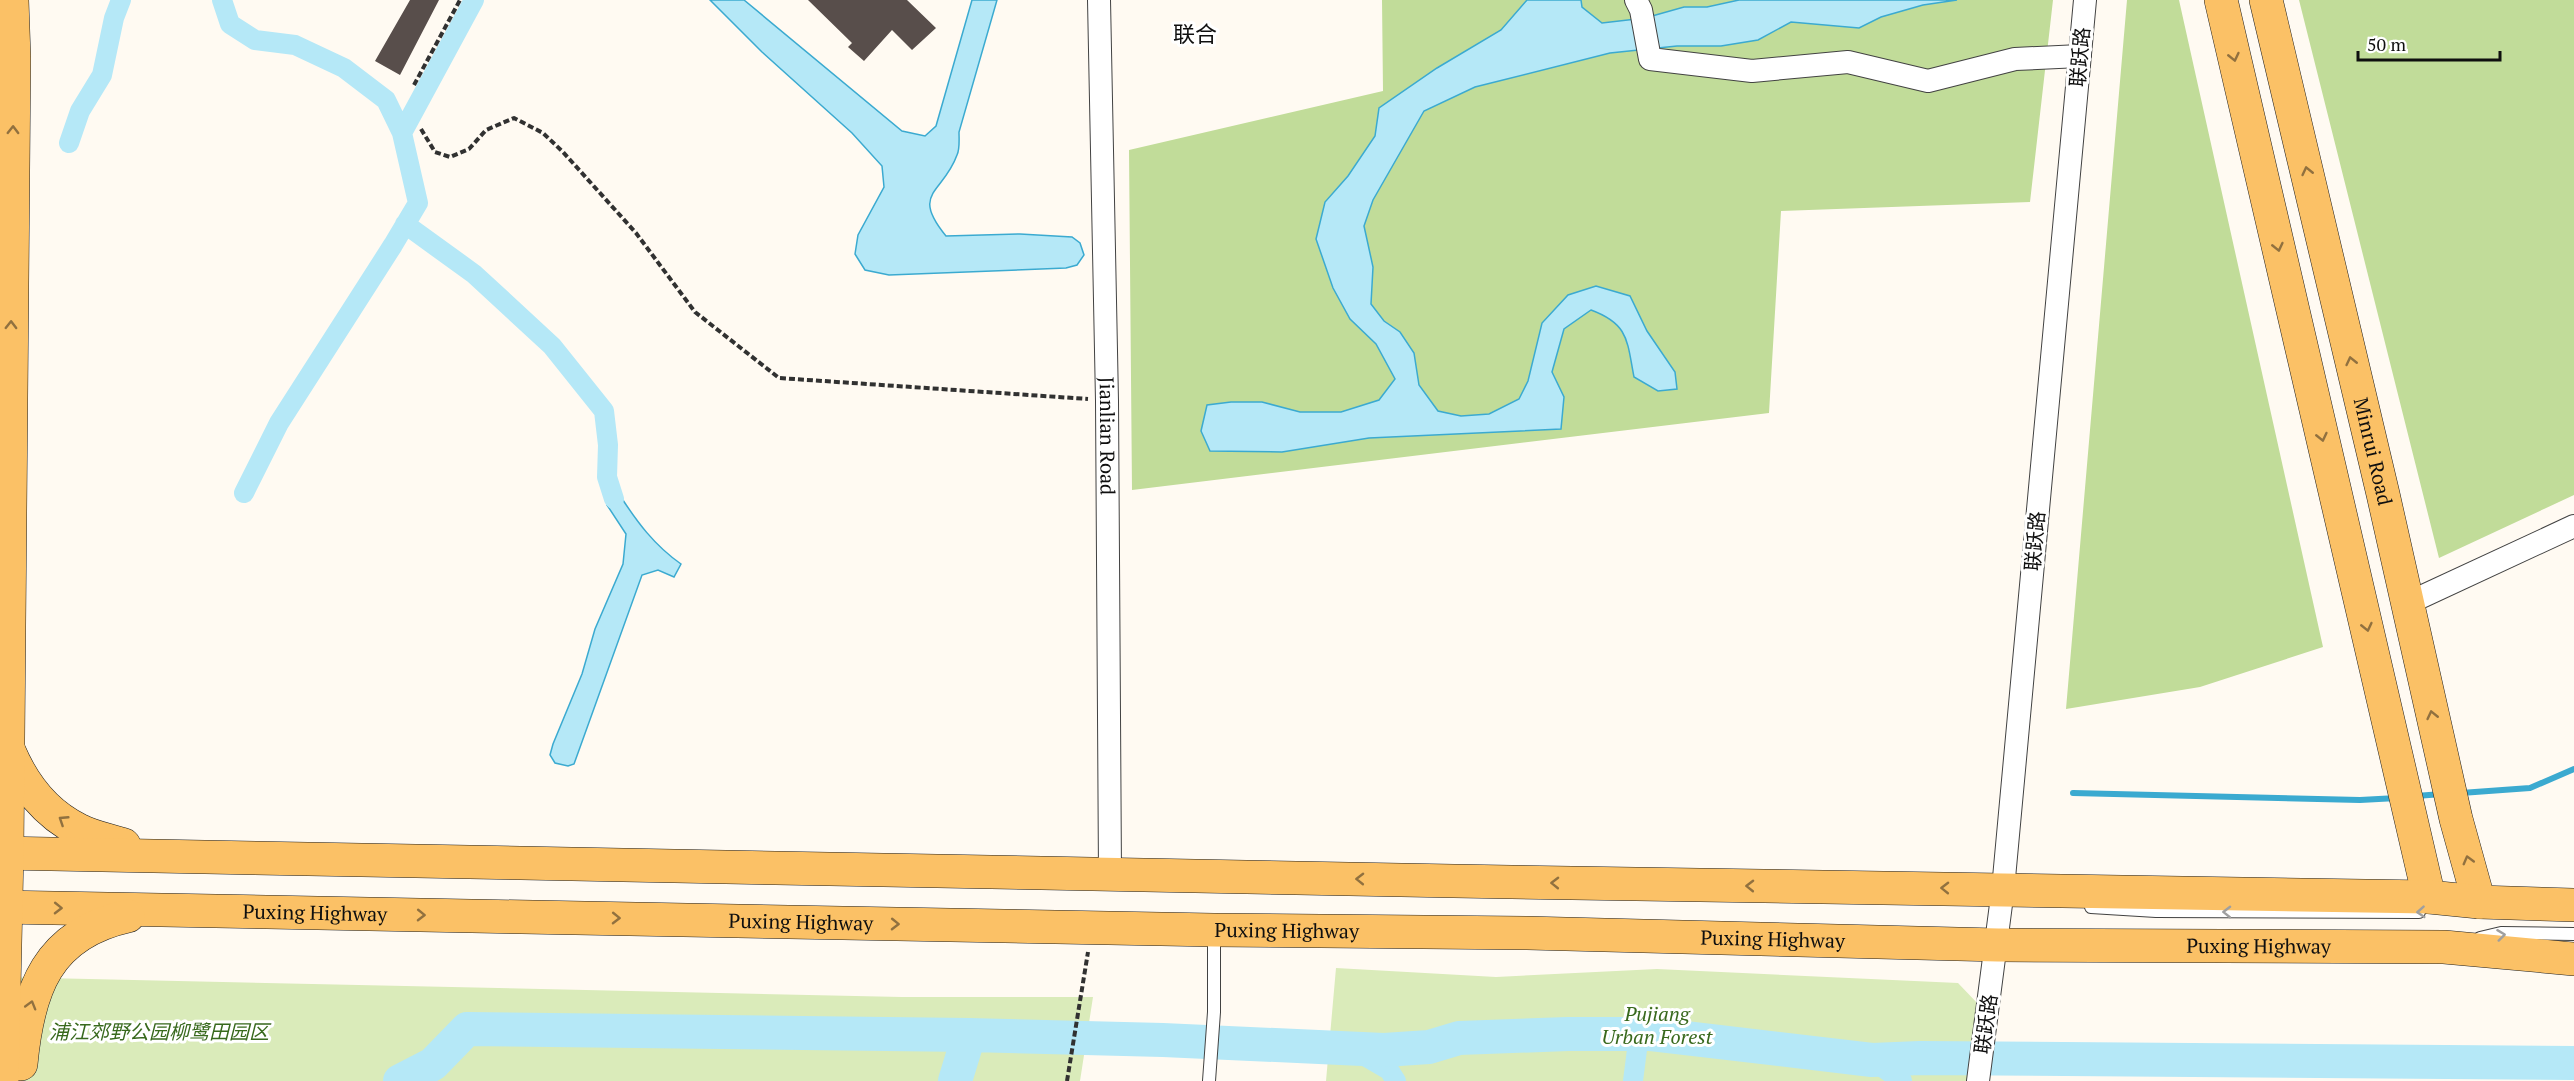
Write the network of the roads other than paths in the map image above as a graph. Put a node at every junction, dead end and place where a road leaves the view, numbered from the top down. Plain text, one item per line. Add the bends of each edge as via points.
1 (12, 0) edge
2 (1099, 0) edge
3 (2085, 0) edge
4 (2220, 0) edge
5 (2266, 0) edge
6 (1638, 5) edge
7 (2080, 56) junction
8 (2574, 526) edge
9 (2406, 604) junction
10 (7, 748) junction
11 (3, 853) edge
12 (157, 856) junction
13 (1110, 873) junction
14 (2003, 889) junction
15 (2479, 902) junction
16 (2053, 905) dead end
17 (2574, 905) edge
18 (2076, 906) dead end
19 (2432, 906) junction
20 (3, 907) edge
21 (154, 910) junction
22 (1214, 930) junction
23 (2574, 934) edge
24 (1998, 945) junction
25 (2444, 947) junction
26 (2574, 959) edge
27 (11, 1070) edge
28 (1209, 1079) edge
29 (1978, 1081) edge

10 -> 1 main road
2 - 13 street, Jianlian Road
3 - 7 street, 联跃路
4 -> 19 main road
9 -> 5 main road, Minrui Road
6 - 7 street via 1650,59 1752,71 1848,62 1928,81 2015,58
7 - 14 street, 联跃路
8 - 9 street
15 -> 9 main road, Minrui Road
10 - 11 main road
12 -> 10 main road via 79,831 51,813 20,777
11 - 12 main road
11 - 20 main road
12 - 13 main road
14 -> 13 main road
14 - 16 lane
14 - 19 main road
14 - 24 street, 联跃路
15 - 17 main road
15 - 19 main road
19 -> 18 lane via 2385,914
20 -> 21 main road, Puxing Highway
20 - 27 main road
21 -> 22 main road, Puxing Highway
27 -> 21 main road via 37,984 66,944 102,922
22 - 24 main road, Puxing Highway
22 - 28 lane
25 -> 23 lane via 2501,933
24 - 25 main road, Puxing Highway
24 - 29 street, 联跃路
25 - 26 main road, Puxing Highway

